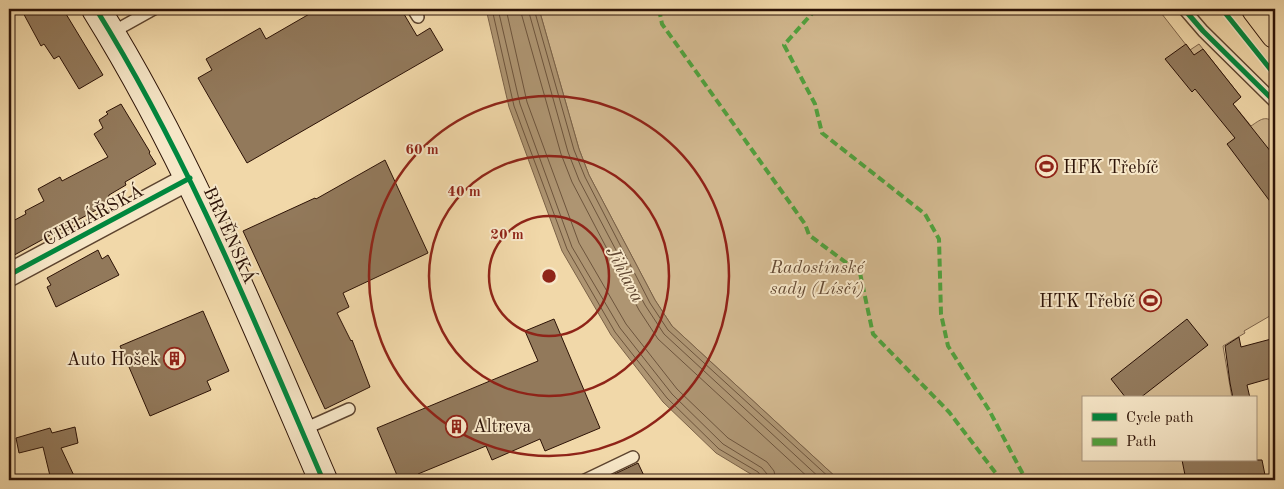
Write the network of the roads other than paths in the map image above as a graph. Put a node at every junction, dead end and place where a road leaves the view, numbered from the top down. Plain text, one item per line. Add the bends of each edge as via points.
1 (96, 9) edge
2 (154, 9) edge
3 (1184, 9) edge
4 (1256, 9) edge
5 (111, 33) junction
6 (1275, 34) edge
7 (1275, 102) edge
8 (190, 178) junction
9 (9, 275) edge
10 (349, 410) dead end
11 (302, 430) junction
12 (633, 457) dead end
13 (323, 480) edge
14 (585, 480) edge

1 - 5 street, BRNĚNSKÁ
2 - 5 lane
3 - 7 lane
4 - 6 main road
5 - 8 street, BRNĚNSKÁ
8 - 9 street, CIHLÁŘSKÁ
8 - 11 street, BRNĚNSKÁ
10 - 11 lane
11 - 13 street, BRNĚNSKÁ
12 - 14 lane

